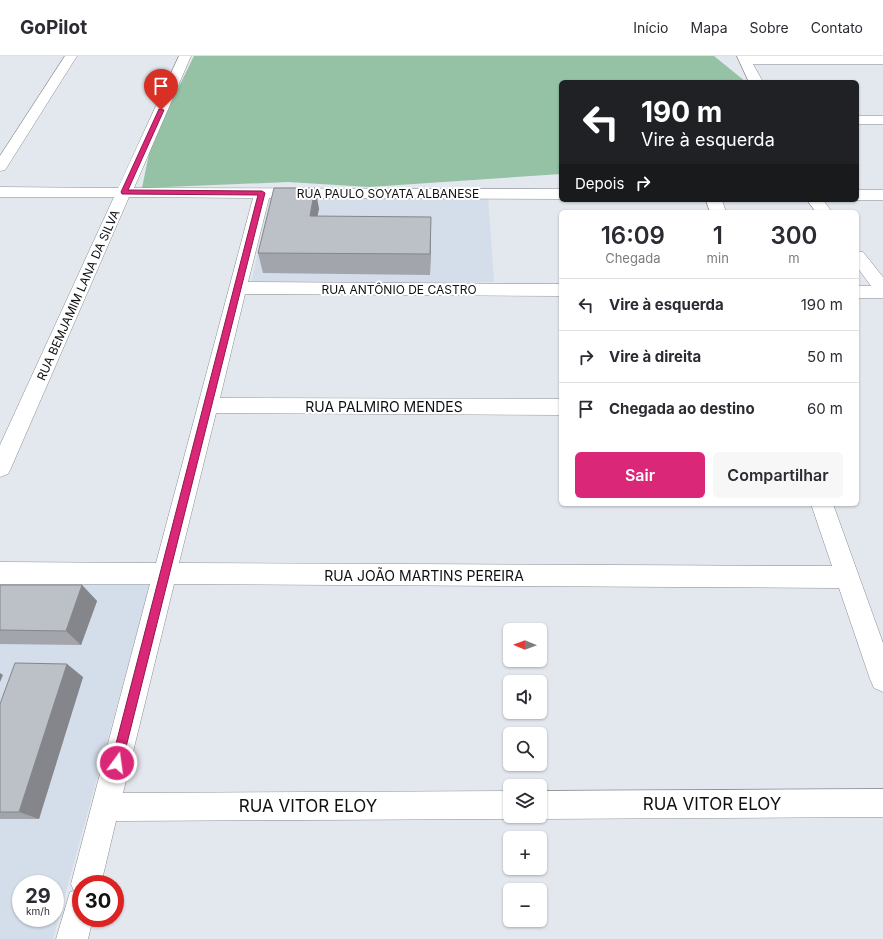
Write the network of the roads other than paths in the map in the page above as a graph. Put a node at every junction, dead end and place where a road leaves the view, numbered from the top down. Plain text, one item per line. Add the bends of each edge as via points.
1 (71, 56) edge
2 (186, 56) edge
3 (744, 58) edge
4 (883, 60) edge
5 (755, 80) edge
6 (859, 120) edge
7 (883, 120) edge
8 (0, 167) edge
9 (0, 192) edge
10 (124, 192) junction
11 (262, 193) junction
12 (559, 194) edge
13 (859, 195) edge
14 (883, 196) edge
15 (859, 259) edge
16 (238, 288) junction
17 (883, 289) edge
18 (559, 290) edge
19 (859, 292) edge
20 (883, 292) edge
21 (208, 405) junction
22 (559, 407) edge
23 (0, 468) edge
24 (823, 506) edge
25 (0, 573) edge
26 (165, 574) junction
27 (848, 577) junction
28 (883, 678) edge
29 (883, 803) edge
30 (503, 805) edge
31 (547, 805) edge
32 (106, 807) junction
33 (88, 875) edge
34 (75, 927) edge
35 (72, 939) edge

1 - 8 street
2 - 10 street, RUA BEMJAMIM LANA DA SILVA
3 - 4 street
3 - 5 street
6 - 7 street
9 - 10 street, RUA PAULO SOYATA ALBANESE
10 - 11 street, RUA PAULO SOYATA ALBANESE
10 - 23 street, RUA BEMJAMIM LANA DA SILVA
11 - 12 street, RUA PAULO SOYATA ALBANESE
11 - 16 street
13 - 14 street
15 - 17 street
16 - 18 street, RUA ANTÔNIO DE CASTRO
16 - 21 street
19 - 20 street
21 - 22 street, RUA PALMIRO MENDES
21 - 26 street
24 - 27 street
25 - 26 street, RUA JOÃO MARTINS PEREIRA
26 - 27 street, RUA JOÃO MARTINS PEREIRA
26 - 32 street
27 - 28 street
29 - 31 street, RUA VITOR ELOY
30 - 32 street, RUA VITOR ELOY
32 - 33 street
34 - 35 street

